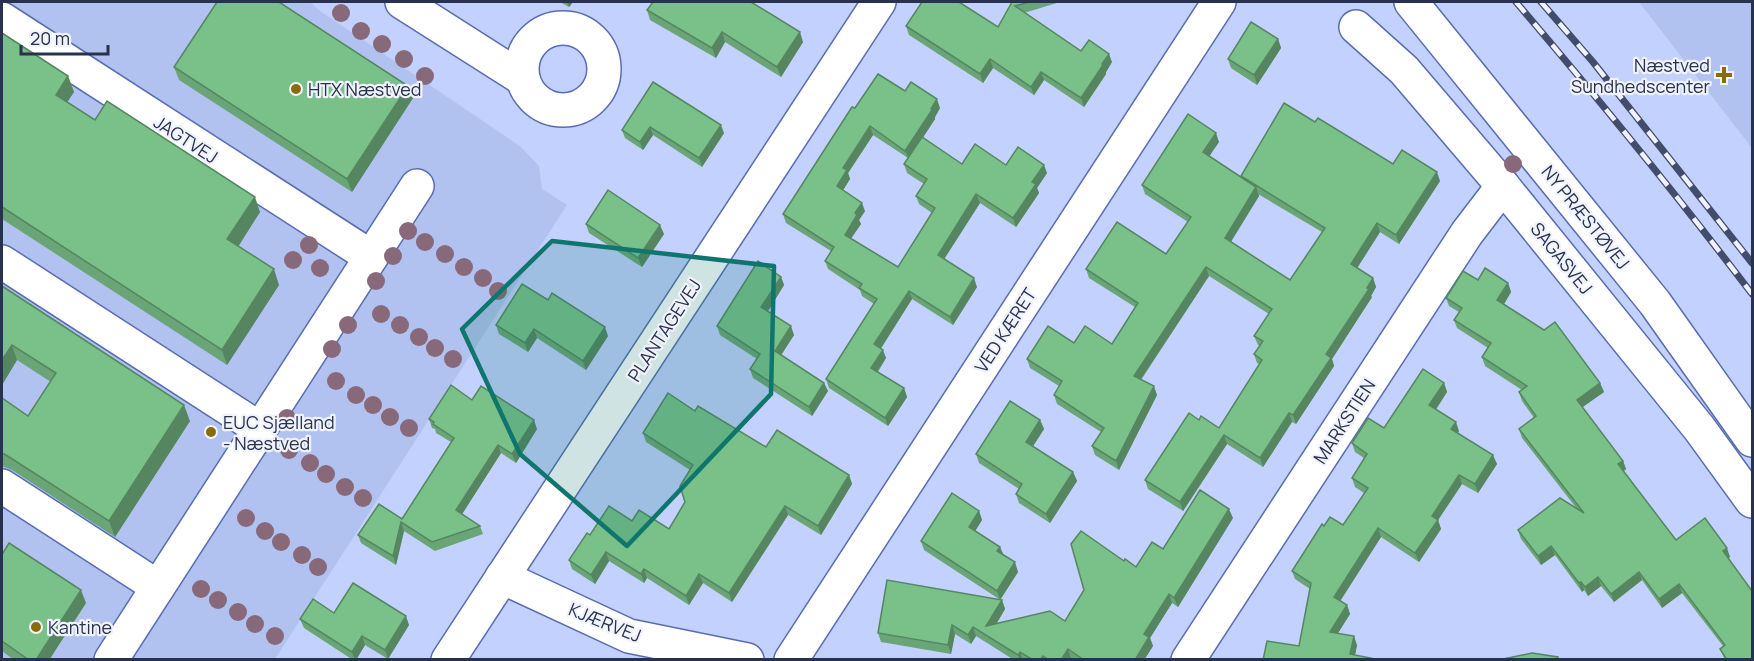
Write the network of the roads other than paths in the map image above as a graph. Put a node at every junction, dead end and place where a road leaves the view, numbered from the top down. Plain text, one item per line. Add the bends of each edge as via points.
1 (402, 2) edge
2 (879, 2) edge
3 (1219, 2) edge
4 (1411, 2) edge
5 (2, 20) edge
6 (1356, 27) dead end
7 (523, 79) dead end
8 (417, 186) dead end
9 (1503, 186) junction
10 (371, 257) junction
11 (2, 262) edge
12 (260, 429) junction
13 (1752, 440) edge
14 (2, 486) edge
15 (1752, 501) edge
16 (502, 577) junction
17 (158, 587) junction
18 (111, 660) edge
19 (448, 660) edge
20 (747, 660) edge
21 (791, 660) edge
22 (1188, 660) edge

1 - 7 street
2 - 16 street, PLANTAGEVEJ
3 - 21 street, VED KÆRET
4 - 13 street, NY PRÆSTØVEJ via 1655,303
5 - 10 street, JAGTVEJ
6 - 9 street, SAGASVEJ via 1404,70
8 - 10 street
9 - 15 street, SAGASVEJ via 1699,428
9 - 22 street, MARKSTIEN via 1467,233
10 - 12 street
11 - 12 street
12 - 17 street
14 - 17 street
16 - 19 street, PLANTAGEVEJ
16 - 20 street, KJÆRVEJ via 629,636
17 - 18 street

